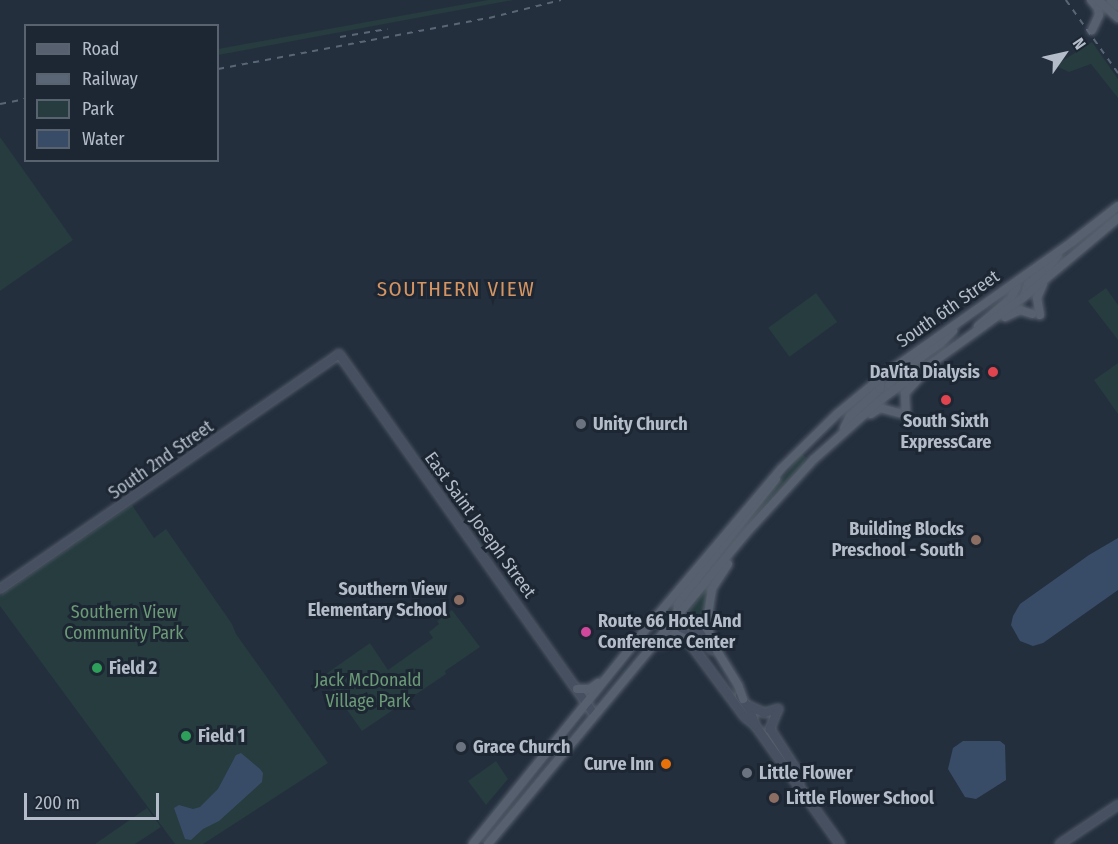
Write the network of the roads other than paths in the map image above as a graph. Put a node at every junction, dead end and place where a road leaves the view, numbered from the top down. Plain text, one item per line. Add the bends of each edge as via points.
1 (1091, 0) edge
2 (1098, 0) edge
3 (1111, 0) edge
4 (1118, 6) edge
5 (1118, 18) edge
6 (1092, 30) dead end
7 (1118, 206) edge
8 (1118, 218) edge
9 (1061, 250) junction
10 (1045, 281) junction
11 (1017, 286) dead end
12 (1024, 297) junction
13 (967, 316) junction
14 (975, 332) junction
15 (956, 345) junction
16 (339, 354) joint
17 (934, 361) junction
18 (880, 379) junction
19 (889, 393) junction
20 (842, 432) junction
21 (782, 468) junction
22 (747, 532) junction
23 (0, 589) edge
24 (677, 618) junction
25 (652, 622) junction
26 (687, 639) junction
27 (634, 644) junction
28 (577, 689) junction
29 (616, 692) junction
30 (744, 701) junction
31 (587, 704) junction
32 (595, 715) junction
33 (755, 725) junction
34 (799, 787) junction
35 (1118, 805) edge
36 (474, 844) edge
37 (488, 844) edge
38 (840, 844) edge
39 (1060, 844) edge

1 - 6 main road via 1099,15
2 - 5 main road
3 - 4 main road
7 - 9 main road, South 6th Street
8 - 10 main road, South 6th Street
9 - 12 main road via 1048,268 1028,284
9 - 13 main road, South 6th Street
10 - 12 main road, South 6th Street
10 - 15 main road via 1037,298 1036,314 1014,311 971,341
11 - 14 main road via 1011,298 980,322
12 - 14 main road, South 6th Street
13 - 18 main road, South 6th Street
13 - 19 main road via 941,343 896,375
14 - 15 main road, South 6th Street
15 - 17 main road, South 6th Street
16 - 23 street, South 2nd Street
16 - 28 street, East Saint Joseph Street
17 - 19 main road, South 6th Street
17 - 20 main road via 905,393 903,413 880,408
18 - 20 main road via 880,389 850,416
18 - 21 main road, South 6th Street
19 - 20 main road, South 6th Street
20 - 22 main road, South 6th Street
21 - 24 main road via 771,488 684,595 678,604
21 - 25 main road
22 - 24 main road
22 - 30 main road via 712,589 706,609 711,640
24 - 25 main road
24 - 26 street
24 - 29 main road
24 - 30 street via 699,630
25 - 27 main road
26 - 29 main road via 670,635
26 - 33 street
27 - 28 main road via 625,649 596,686 590,690
27 - 31 main road
28 - 31 street, East Saint Joseph Street
29 - 32 main road
30 - 33 street
30 - 34 street via 764,713 778,709 770,729 795,768
31 - 32 street, East Saint Joseph Street
31 - 36 main road
32 - 37 main road
33 - 34 street
34 - 38 street
35 - 39 street

